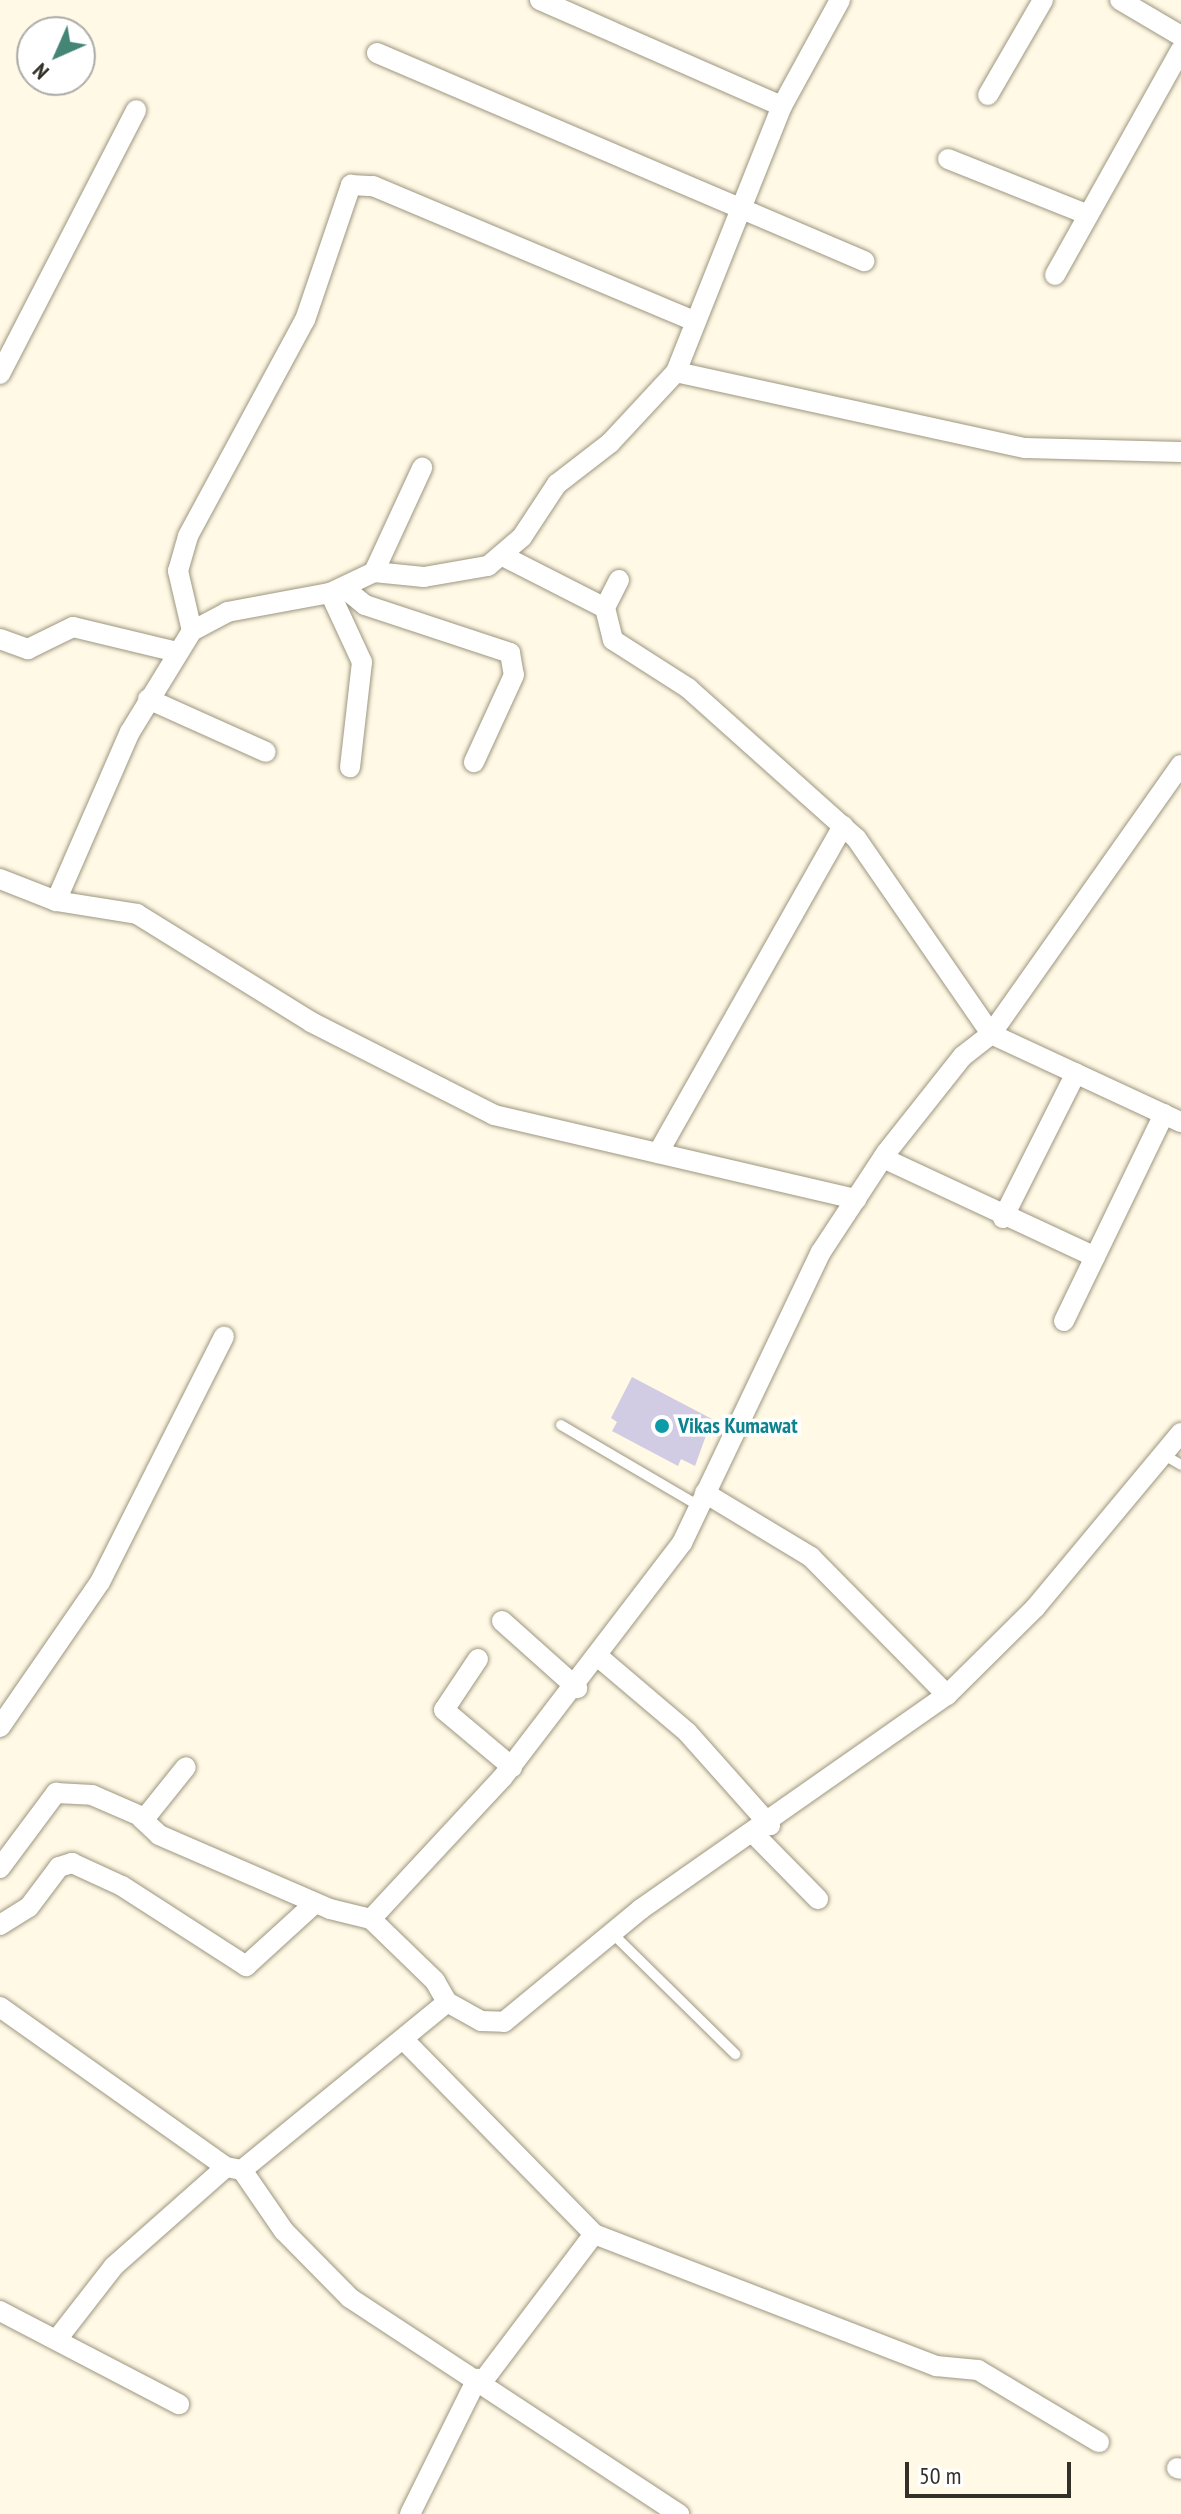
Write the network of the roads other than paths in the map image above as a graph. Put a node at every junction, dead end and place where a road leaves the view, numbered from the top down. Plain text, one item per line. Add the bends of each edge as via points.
1 (540, 0) edge
2 (840, 0) edge
3 (1043, 0) edge
4 (1120, 0) edge
5 (1181, 36) edge
6 (1181, 50) edge
7 (377, 53) dead end
8 (988, 95) dead end
9 (782, 106) junction
10 (136, 110) dead end
11 (948, 159) dead end
12 (743, 205) junction
13 (1084, 213) junction
14 (864, 261) dead end
15 (1055, 275) dead end
16 (696, 322) junction
17 (676, 372) junction
18 (0, 374) edge
19 (1181, 452) edge
20 (422, 468) dead end
21 (503, 556) junction
22 (374, 572) junction
23 (619, 580) dead end
24 (337, 591) junction
25 (605, 608) junction
26 (192, 631) junction
27 (0, 639) edge
28 (177, 652) junction
29 (148, 699) junction
30 (266, 752) dead end
31 (474, 762) dead end
32 (1181, 765) edge
33 (350, 767) dead end
34 (1174, 787) edge
35 (843, 826) junction
36 (0, 879) edge
37 (56, 901) junction
38 (991, 1034) junction
39 (1076, 1073) junction
40 (1172, 1118) edge
41 (658, 1153) junction
42 (883, 1158) junction
43 (856, 1199) junction
44 (1003, 1218) junction
45 (1095, 1257) junction
46 (1064, 1321) dead end
47 (224, 1337) dead end
48 (561, 1425) dead end
49 (1181, 1433) edge
50 (1173, 1460) edge
51 (702, 1499) junction
52 (502, 1621) dead end
53 (478, 1659) dead end
54 (601, 1659) junction
55 (577, 1688) junction
56 (947, 1695) junction
57 (0, 1727) edge
58 (186, 1767) dead end
59 (512, 1767) junction
60 (141, 1818) junction
61 (762, 1830) junction
62 (0, 1868) edge
63 (818, 1899) dead end
64 (315, 1903) junction
65 (5, 1916) edge
66 (371, 1919) junction
67 (612, 1933) junction
68 (447, 2002) junction
69 (0, 2008) edge
70 (404, 2040) junction
71 (735, 2054) dead end
72 (234, 2169) junction
73 (594, 2234) junction
74 (0, 2311) edge
75 (58, 2338) junction
76 (480, 2381) junction
77 (179, 2404) dead end
78 (1099, 2442) dead end
79 (410, 2514) edge
80 (679, 2514) edge

1 - 9 street
2 - 9 street
3 - 8 street
4 - 5 street
6 - 13 street
7 - 12 street
9 - 12 street
10 - 18 street
11 - 13 street
12 - 14 street
12 - 16 street
13 - 15 street
16 - 17 street
16 - 26 street via 373,186 351,185 305,320 188,536 178,571
17 - 19 street via 1025,448
17 - 21 street via 610,443 557,484
20 - 22 street
21 - 22 street via 462,574
21 - 25 street
22 - 24 street
23 - 25 street
24 - 26 street via 227,612
24 - 31 street via 510,653 514,675
24 - 33 street via 362,662
25 - 35 street via 613,640 688,688
26 - 28 street
27 - 28 street via 28,649 73,627
28 - 29 street
29 - 30 street
29 - 37 street
32 - 34 street
34 - 38 street
35 - 38 street via 909,905
35 - 41 street
36 - 37 street
37 - 41 street via 137,914 311,1022 494,1115
38 - 39 street
38 - 42 street via 963,1056
39 - 40 street
39 - 44 street
40 - 45 street
41 - 43 street
42 - 43 street
42 - 44 street
43 - 51 street via 774,1345
44 - 45 street
45 - 46 street
47 - 57 street via 100,1582
48 - 51 lane
49 - 50 street
50 - 56 street
51 - 54 street via 682,1543
51 - 56 street via 811,1557
52 - 55 street
53 - 59 street via 444,1710
54 - 55 street
54 - 61 street via 687,1732
55 - 59 street
56 - 61 street
58 - 60 street via 153,1813
59 - 66 street
60 - 62 street via 92,1795 61,1791
60 - 64 street via 159,1835
61 - 63 street
61 - 67 street
64 - 65 street via 246,1966 142,1897 72,1863 59,1867
64 - 66 street
66 - 68 street via 446,1992
67 - 68 street via 504,2022 481,2021
67 - 71 lane
68 - 70 street
69 - 72 street
70 - 72 street
70 - 73 street
72 - 75 street via 114,2266
72 - 76 street via 284,2231 350,2298
73 - 76 street
73 - 78 street via 936,2366 978,2370
74 - 75 street
75 - 77 street
76 - 79 street
76 - 80 street

